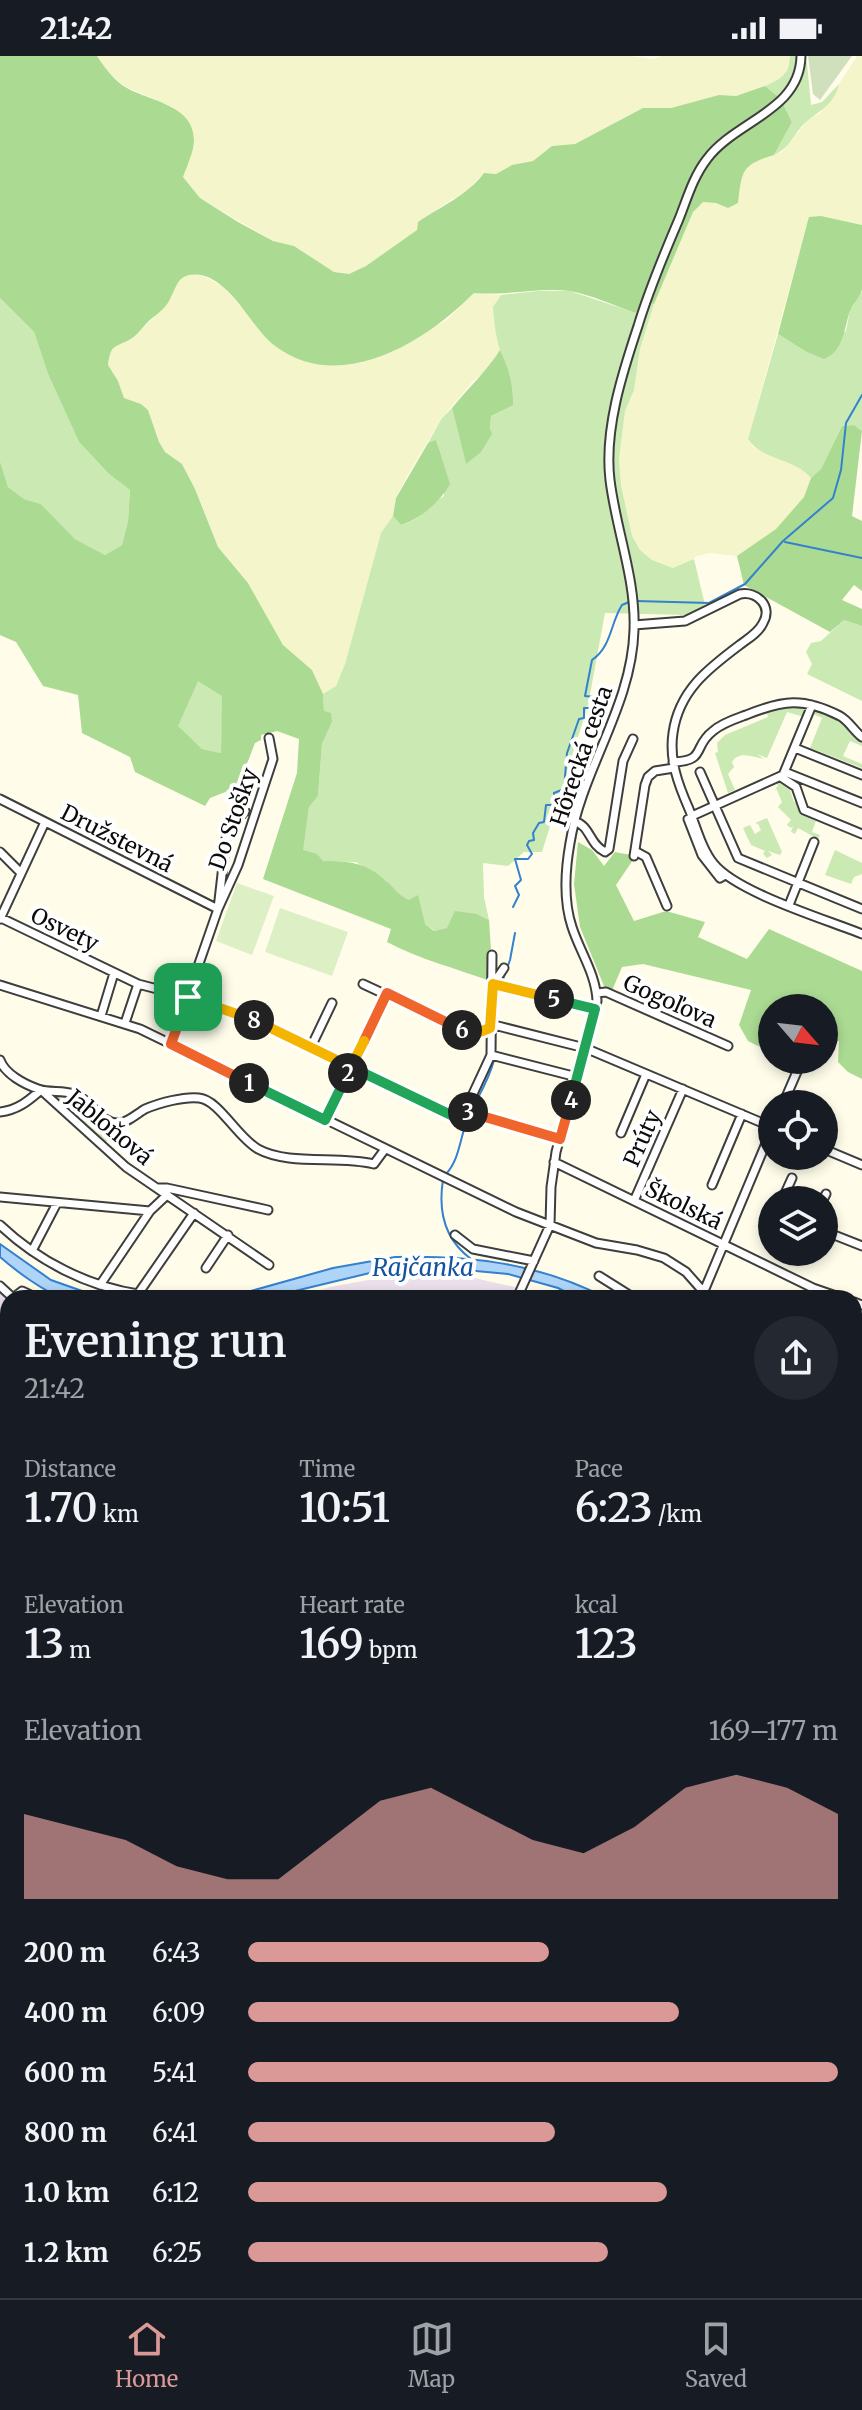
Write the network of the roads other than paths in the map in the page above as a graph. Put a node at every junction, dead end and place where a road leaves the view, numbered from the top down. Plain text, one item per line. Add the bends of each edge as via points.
1 (801, 56) edge
2 (634, 625) junction
3 (812, 705) junction
4 (862, 737) edge
5 (269, 738) dead end
6 (633, 744) dead end
7 (795, 748) junction
8 (672, 752) junction
9 (663, 768) junction
10 (674, 769) junction
11 (700, 772) dead end
12 (783, 775) junction
13 (862, 775) edge
14 (0, 799) edge
15 (862, 803) edge
16 (714, 807) junction
17 (245, 811) dead end
18 (692, 816) junction
19 (574, 821) junction
20 (45, 822) junction
21 (695, 829) junction
22 (862, 834) edge
23 (814, 842) dead end
24 (0, 852) edge
25 (21, 873) junction
26 (797, 884) junction
27 (789, 905) junction
28 (667, 906) dead end
29 (218, 909) junction
30 (862, 909) edge
31 (0, 918) edge
32 (862, 934) edge
33 (492, 955) dead end
34 (504, 968) dead end
35 (114, 973) junction
36 (138, 984) junction
37 (363, 984) dead end
38 (0, 985) edge
39 (498, 986) junction
40 (387, 993) junction
41 (597, 993) junction
42 (188, 997) junction
43 (332, 1003) dead end
44 (595, 1009) junction
45 (101, 1016) junction
46 (125, 1023) junction
47 (494, 1027) junction
48 (171, 1044) junction
49 (728, 1046) dead end
50 (311, 1047) junction
51 (585, 1048) junction
52 (493, 1056) junction
53 (0, 1060) edge
54 (351, 1067) junction
55 (3, 1073) edge
56 (646, 1074) junction
57 (577, 1077) junction
58 (683, 1089) junction
59 (41, 1090) junction
60 (0, 1112) edge
61 (469, 1112) junction
62 (742, 1114) junction
63 (325, 1120) junction
64 (758, 1121) edge
65 (621, 1133) dead end
66 (560, 1139) junction
67 (385, 1149) junction
68 (838, 1155) edge
69 (554, 1162) junction
70 (758, 1162) edge
71 (862, 1165) edge
72 (792, 1178) dead end
73 (712, 1185) dead end
74 (788, 1186) edge
75 (156, 1188) junction
76 (167, 1195) junction
77 (0, 1197) edge
78 (634, 1201) junction
79 (57, 1203) junction
80 (268, 1210) dead end
81 (150, 1211) junction
82 (194, 1213) junction
83 (0, 1225) edge
84 (550, 1225) junction
85 (228, 1235) junction
86 (455, 1235) dead end
87 (838, 1237) edge
88 (724, 1245) junction
89 (862, 1246) edge
90 (32, 1251) junction
91 (534, 1263) junction
92 (269, 1265) dead end
93 (206, 1268) dead end
94 (599, 1276) dead end
95 (100, 1285) junction
96 (813, 1288) joint
97 (121, 1290) edge
98 (141, 1290) edge
99 (521, 1290) edge
100 (621, 1290) edge
101 (702, 1290) edge
102 (708, 1290) edge
103 (819, 1290) edge

1 - 2 street, Hôrecká cesta via 788,94 714,151 696,175 638,326 614,417 609,463
2 - 8 street via 685,621 745,593 757,597 766,610 758,630 688,691 675,722
2 - 19 street, Hôrecká cesta via 625,686
3 - 4 street via 843,718
3 - 7 street
3 - 10 street via 788,701 716,728 697,756
5 - 29 street, Do Stošky via 273,759
6 - 19 street via 623,761 609,849 597,847 584,825
7 - 12 street
7 - 13 street
8 - 9 street
8 - 10 street
9 - 10 street
9 - 28 street via 646,781 635,854 646,857
10 - 18 street
10 - 21 street via 671,780
11 - 16 street
12 - 15 street
12 - 16 street
12 - 22 street via 794,785 804,810
14 - 20 street, Družstevná
16 - 18 street
16 - 26 street via 738,858
17 - 29 street, Do Stošky via 227,831
18 - 21 street
19 - 41 street, Hôrecká cesta via 567,906
20 - 25 street
20 - 29 street, Družstevná
21 - 27 street via 725,875
23 - 26 street
24 - 25 street
25 - 31 street
26 - 27 street
26 - 30 street
27 - 32 street
29 - 42 street, Do Stošky
31 - 35 street, Osvety
33 - 39 street
34 - 39 street
35 - 36 street, Osvety
35 - 45 street, Osvety
36 - 42 street, Osvety
36 - 46 street
37 - 40 street
38 - 45 street
39 - 44 street
39 - 47 street
40 - 47 street via 472,1035
40 - 54 street
41 - 44 street, Hôrecká cesta
41 - 49 street, Gogoľova via 606,992
42 - 48 street, Do Stošky
42 - 50 street, Osvety
43 - 50 street
44 - 51 street, Hôrecká cesta
45 - 46 street
46 - 48 street
47 - 51 street
47 - 52 street
48 - 63 street
50 - 54 street, Osvety
51 - 56 street
51 - 57 street, Hôrecká cesta
52 - 57 street
52 - 61 street via 479,1077
53 - 55 street
54 - 61 street, Osvety via 453,1116
54 - 63 street
55 - 59 street
56 - 58 street
56 - 65 street
57 - 66 street, Hôrecká cesta
58 - 62 street
58 - 78 street, Prúty
59 - 60 street, Jabloňová via 28,1103
59 - 67 street via 75,1094 88,1100 101,1117 121,1124 150,1107 203,1098 218,1106 232,1127 259,1149 281,1155 374,1164
59 - 75 street, Jabloňová
61 - 66 street, Osvety
62 - 64 street
62 - 73 street
63 - 67 street
66 - 69 street, Hôrecká cesta
67 - 84 street
68 - 71 street
69 - 78 street, Školská
69 - 84 street, Hôrecká cesta
70 - 88 street
72 - 74 street
75 - 76 street, Jabloňová
75 - 80 street, Jabloňová
76 - 81 street
76 - 82 street, Jabloňová
77 - 79 street
78 - 88 street, Školská
79 - 81 street
79 - 90 street
81 - 95 street
82 - 85 street, Jabloňová
82 - 98 street
83 - 90 street
84 - 91 street
84 - 101 street via 596,1243 664,1258
85 - 92 street, Jabloňová
85 - 93 street
86 - 91 street via 473,1249
87 - 89 street
88 - 96 street, Školská
88 - 102 street
90 - 95 street
91 - 99 street
94 - 100 street
95 - 97 street
96 - 103 street, Školská

